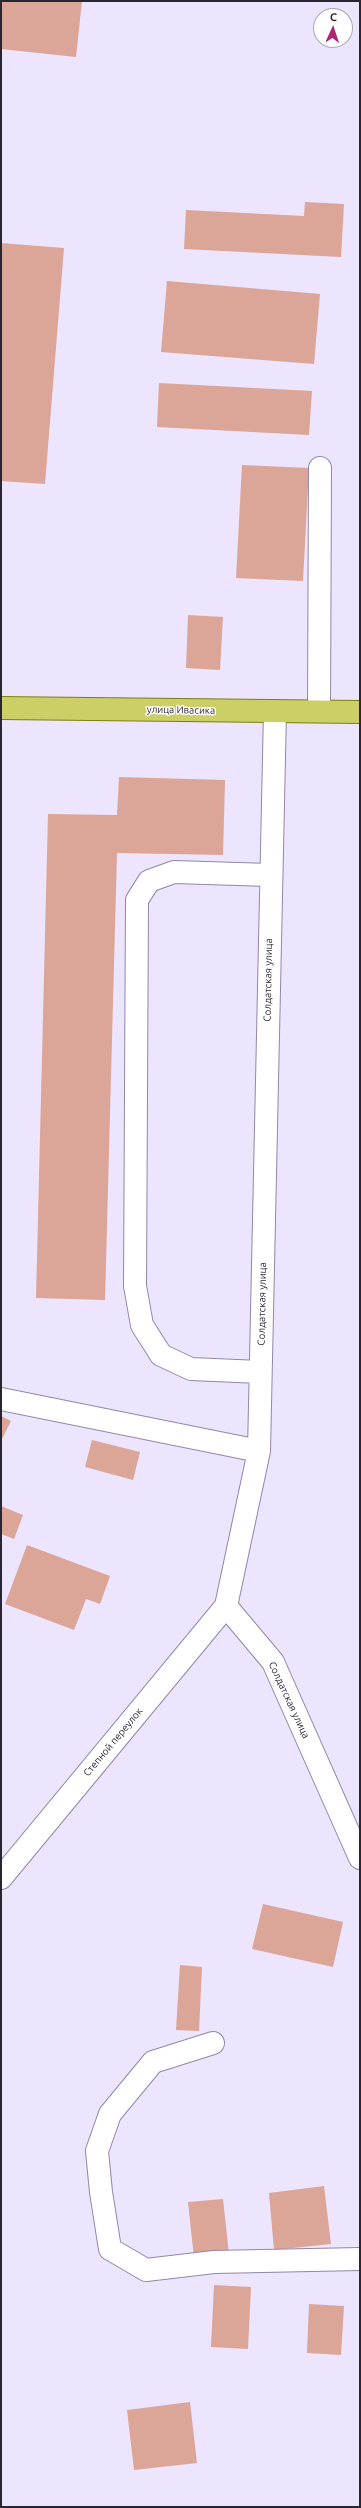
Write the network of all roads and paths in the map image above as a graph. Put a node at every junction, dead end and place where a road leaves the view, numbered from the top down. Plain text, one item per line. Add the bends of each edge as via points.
1 (320, 468) dead end
2 (1, 708) edge
3 (275, 711) junction
4 (319, 712) junction
5 (360, 712) edge
6 (270, 875) junction
7 (260, 1372) junction
8 (1, 1398) edge
9 (259, 1450) junction
10 (226, 1606) junction
11 (360, 1858) edge
12 (1, 1878) edge
13 (213, 2043) dead end
14 (360, 2259) edge

1 - 4 street
2 - 3 main road, улица Ивасика
3 - 4 main road, улица Ивасика
3 - 6 street, Солдатская улица
4 - 5 main road, улица Ивасика
6 - 7 street, Солдатская улица
6 - 7 street via 174,872 149,881 137,900 135,1286 142,1325 161,1355 191,1369
7 - 9 street, Солдатская улица
8 - 9 street
9 - 10 street, Солдатская улица
10 - 11 street, Солдатская улица via 273,1662
10 - 12 street, Степной переулок
13 - 14 street via 153,2062 110,2114 97,2152 110,2249 146,2270 214,2262

